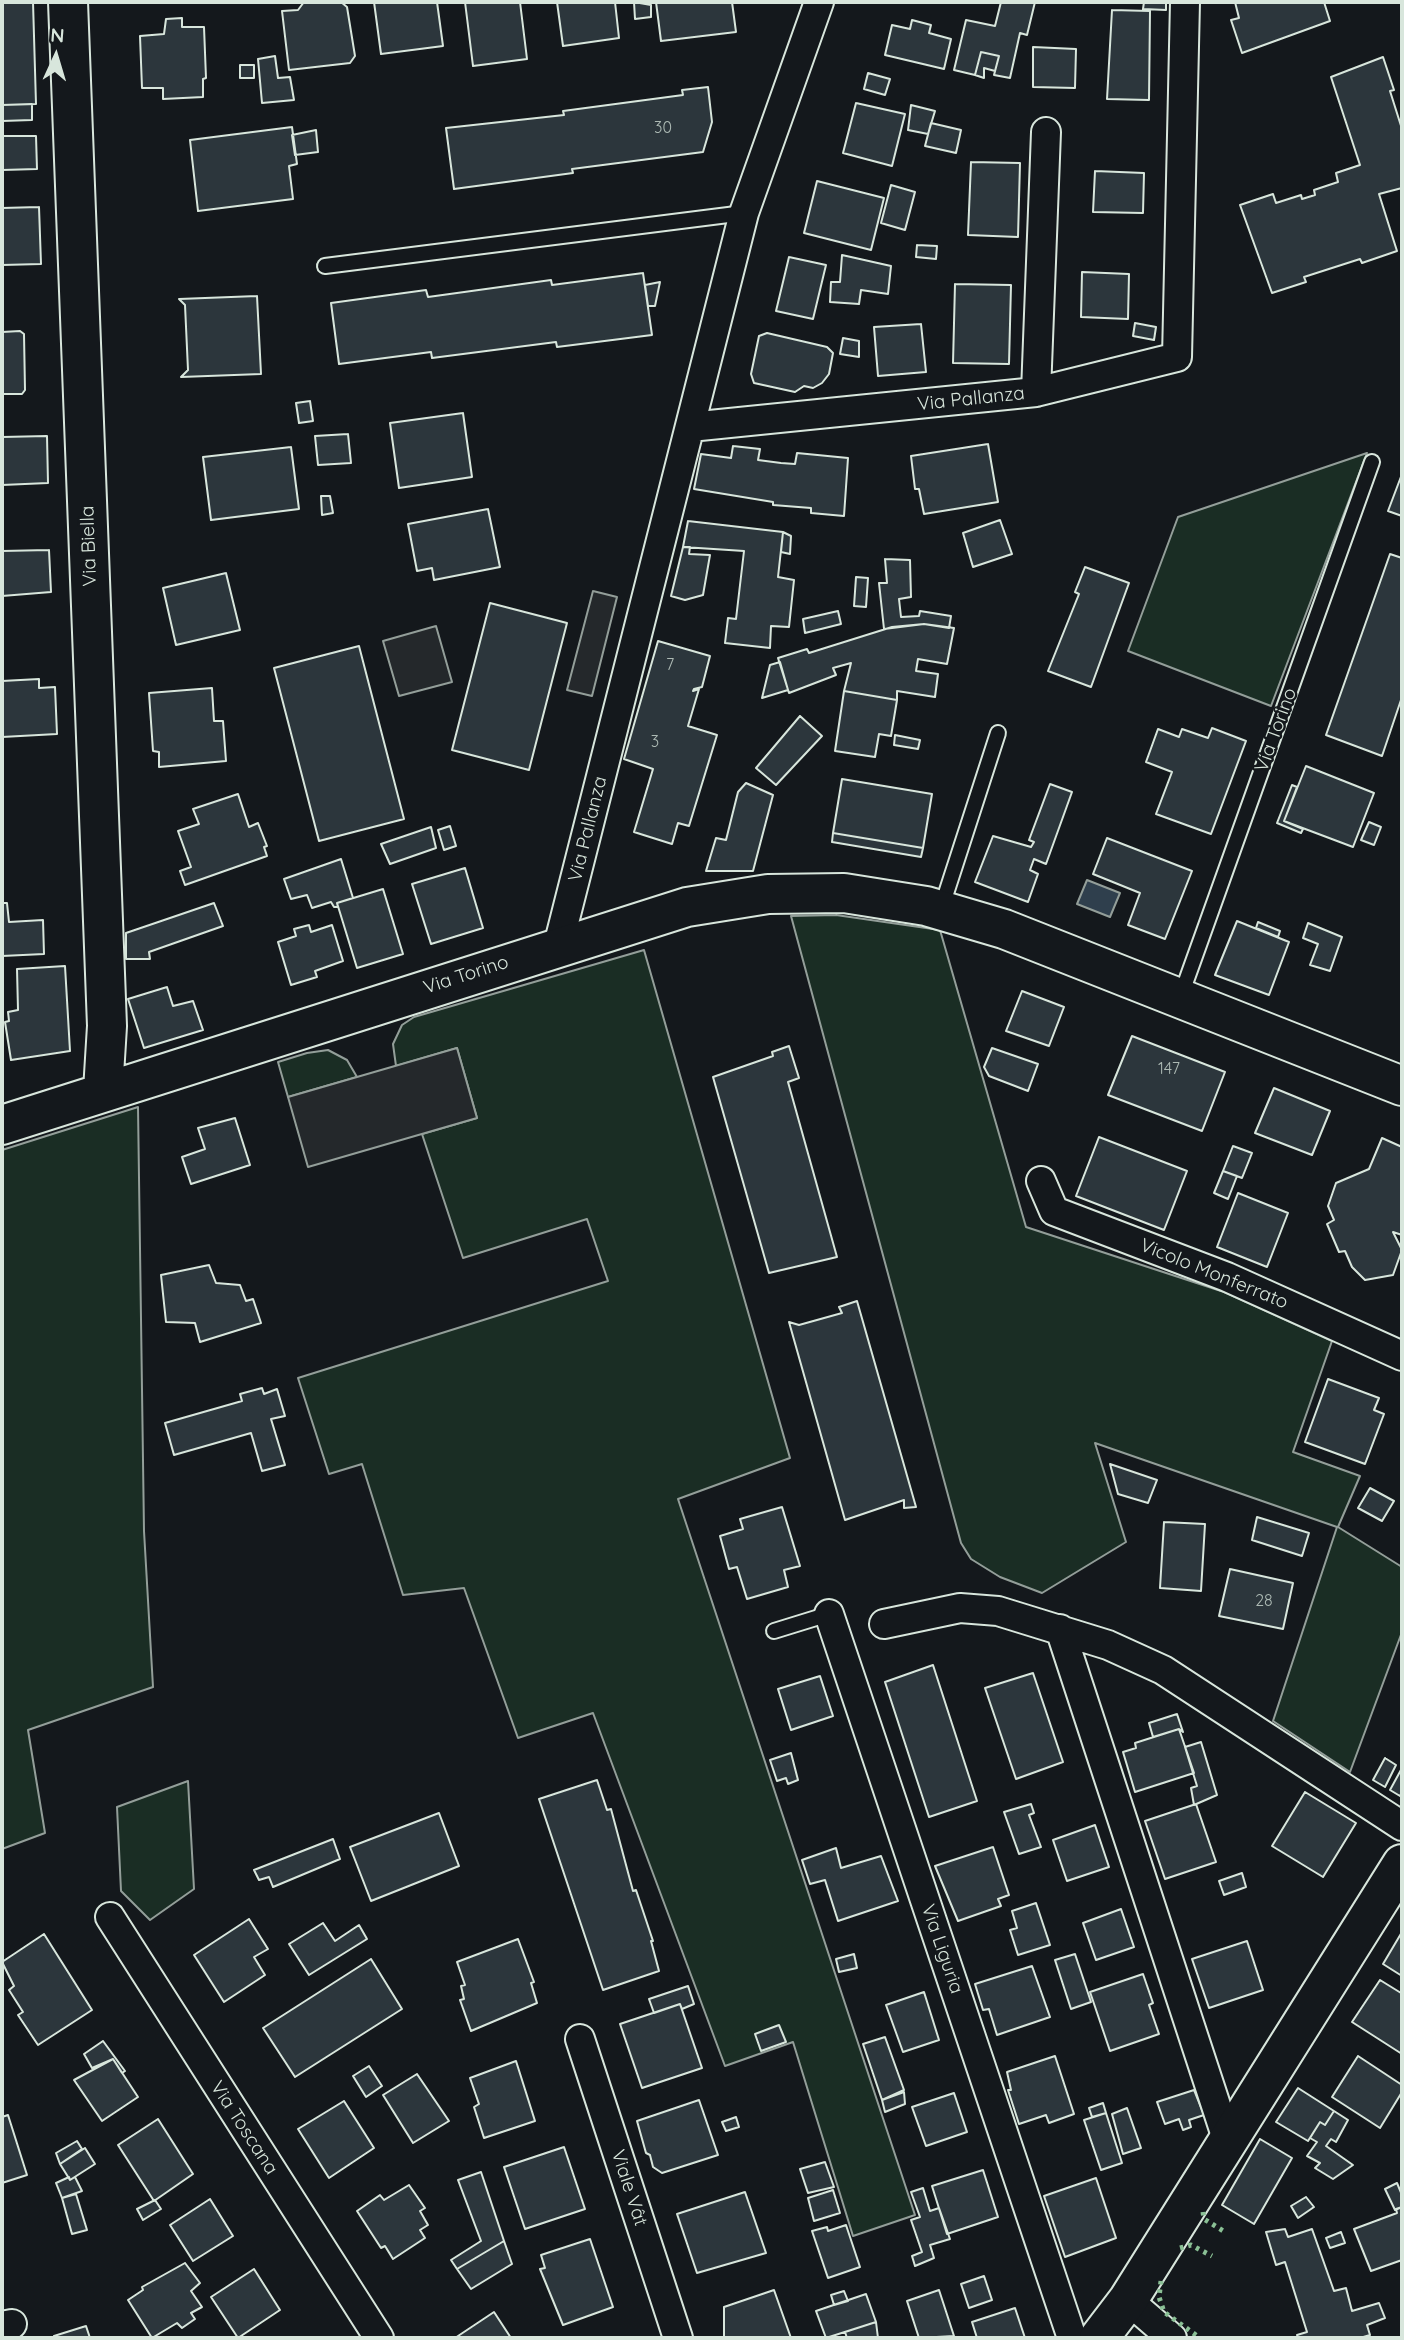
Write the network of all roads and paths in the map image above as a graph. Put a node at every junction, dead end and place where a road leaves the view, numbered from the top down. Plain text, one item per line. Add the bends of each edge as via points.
1 (68, 2) edge
2 (819, 2) edge
3 (1185, 2) edge
4 (1046, 132) dead end
5 (744, 213) junction
6 (325, 266) dead end
7 (1035, 392) junction
8 (690, 427) junction
9 (1372, 462) dead end
10 (998, 733) dead end
11 (940, 910) junction
12 (558, 946) junction
13 (1180, 999) junction
14 (1402, 1086) edge
15 (103, 1090) junction
16 (2, 1125) edge
17 (1041, 1181) dead end
18 (1402, 1356) edge
19 (830, 1614) joint
20 (884, 1623) dead end
21 (1059, 1629) junction
22 (774, 1630) dead end
23 (1402, 1826) edge
24 (1402, 1864) edge
25 (110, 1917) dead end
26 (580, 2039) dead end
27 (1228, 2142) junction
28 (1128, 2300) junction
29 (379, 2338) edge
30 (678, 2338) edge
31 (1072, 2338) edge
32 (1099, 2338) edge
33 (1172, 2338) edge

1 - 15 main road, Via Biella via 107,1026
2 - 5 street, Via Pallanza
3 - 7 street via 1177,358
4 - 7 street, Via Pallanza
5 - 6 lane
5 - 8 street, Via Pallanza
7 - 8 street, Via Pallanza
8 - 12 street, Via Pallanza
9 - 13 lane, Via Torino
10 - 11 lane
11 - 12 main road, Via Torino via 844,892 768,894 687,907
11 - 13 main road, Via Torino via 1004,929
12 - 15 main road, Via Torino
13 - 14 main road, Via Torino
15 - 16 main road, Via Torino
17 - 18 street, Vicolo Monferrato via 1054,1211 1227,1277
19 - 22 lane, Via Liguria
19 - 31 street, Via Liguria
20 - 21 street via 960,1608 999,1611
21 - 23 street via 1163,1670
21 - 27 street
24 - 27 main road
25 - 29 street, Via Toscana
26 - 30 street, Viale Vât
27 - 28 main road
28 - 32 main road
28 - 33 street

